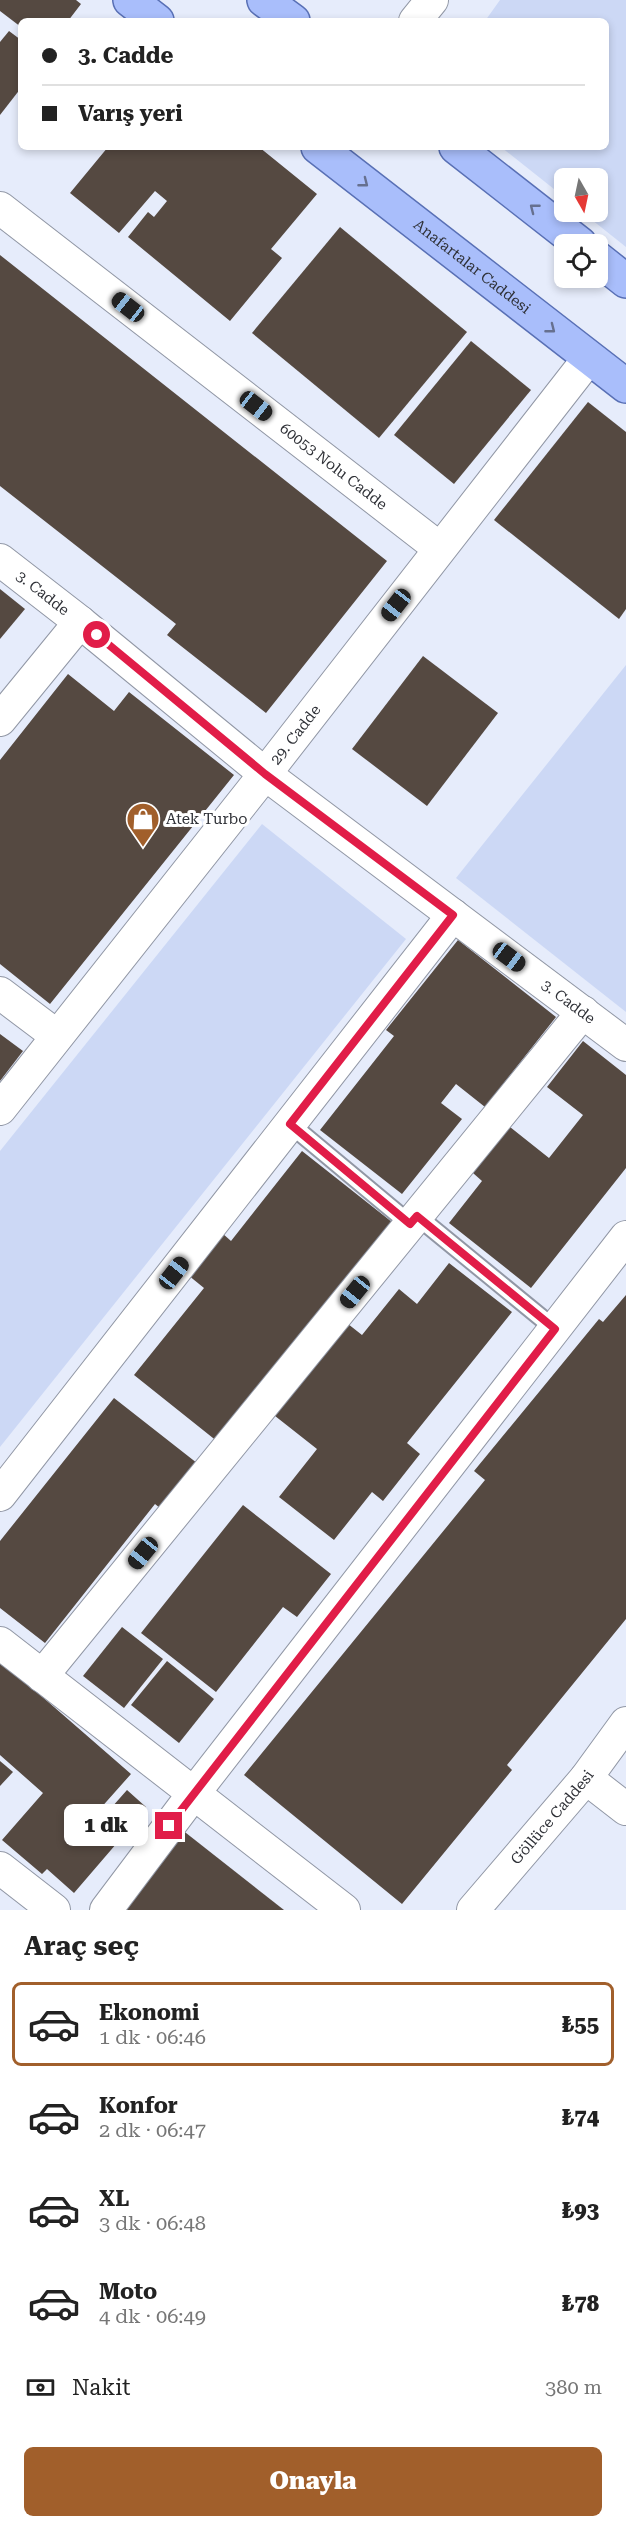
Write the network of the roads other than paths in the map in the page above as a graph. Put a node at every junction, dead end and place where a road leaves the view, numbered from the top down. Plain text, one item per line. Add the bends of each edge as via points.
1 (130, 0) edge
2 (264, 0) edge
3 (432, 0) edge
4 (153, 18) edge
5 (289, 18) edge
6 (417, 18) edge
7 (322, 150) edge
8 (460, 150) edge
9 (0, 208) edge
10 (567, 234) edge
11 (608, 267) edge
12 (626, 281) edge
13 (589, 358) junction
14 (626, 387) edge
15 (439, 548) junction
16 (0, 560) edge
17 (80, 621) junction
18 (0, 720) edge
19 (265, 774) junction
20 (453, 915) junction
21 (0, 993) edge
22 (583, 1012) junction
23 (57, 1036) junction
24 (626, 1045) edge
25 (0, 1109) edge
26 (290, 1124) junction
27 (414, 1220) junction
28 (626, 1237) edge
29 (555, 1329) junction
30 (0, 1495) edge
31 (0, 1643) edge
32 (42, 1676) junction
33 (626, 1723) edge
34 (586, 1778) junction
35 (194, 1793) junction
36 (626, 1809) edge
37 (0, 1868) edge
38 (54, 1910) edge
39 (106, 1910) edge
40 (344, 1910) edge
41 (473, 1910) edge

1 - 4 main road
2 - 5 main road
3 - 6 street
7 -> 13 main road, Anafartalar Caddesi
10 -> 8 main road
9 - 15 street, 60053 Nolu Cadde
11 - 12 main road
13 - 14 main road, Anafartalar Caddesi
13 - 15 street, 29. Cadde
15 - 19 street, 29. Cadde
16 - 17 street, 3. Cadde
17 - 18 street
17 - 19 street, 3. Cadde
19 - 20 street, 3. Cadde
19 - 23 street, 29. Cadde
20 - 22 street, 3. Cadde
20 - 26 street
21 - 23 street
22 - 24 street, 3. Cadde
22 - 27 street
23 - 25 street, 29. Cadde
26 - 27 lane
26 - 30 street
27 - 29 lane
27 - 32 street
28 - 29 street
29 - 35 street
31 - 32 street
32 - 35 street
33 - 34 street, Göllüce Caddesi
34 - 36 street
34 - 41 street, Göllüce Caddesi
35 - 39 street
35 - 40 street
37 - 38 street

